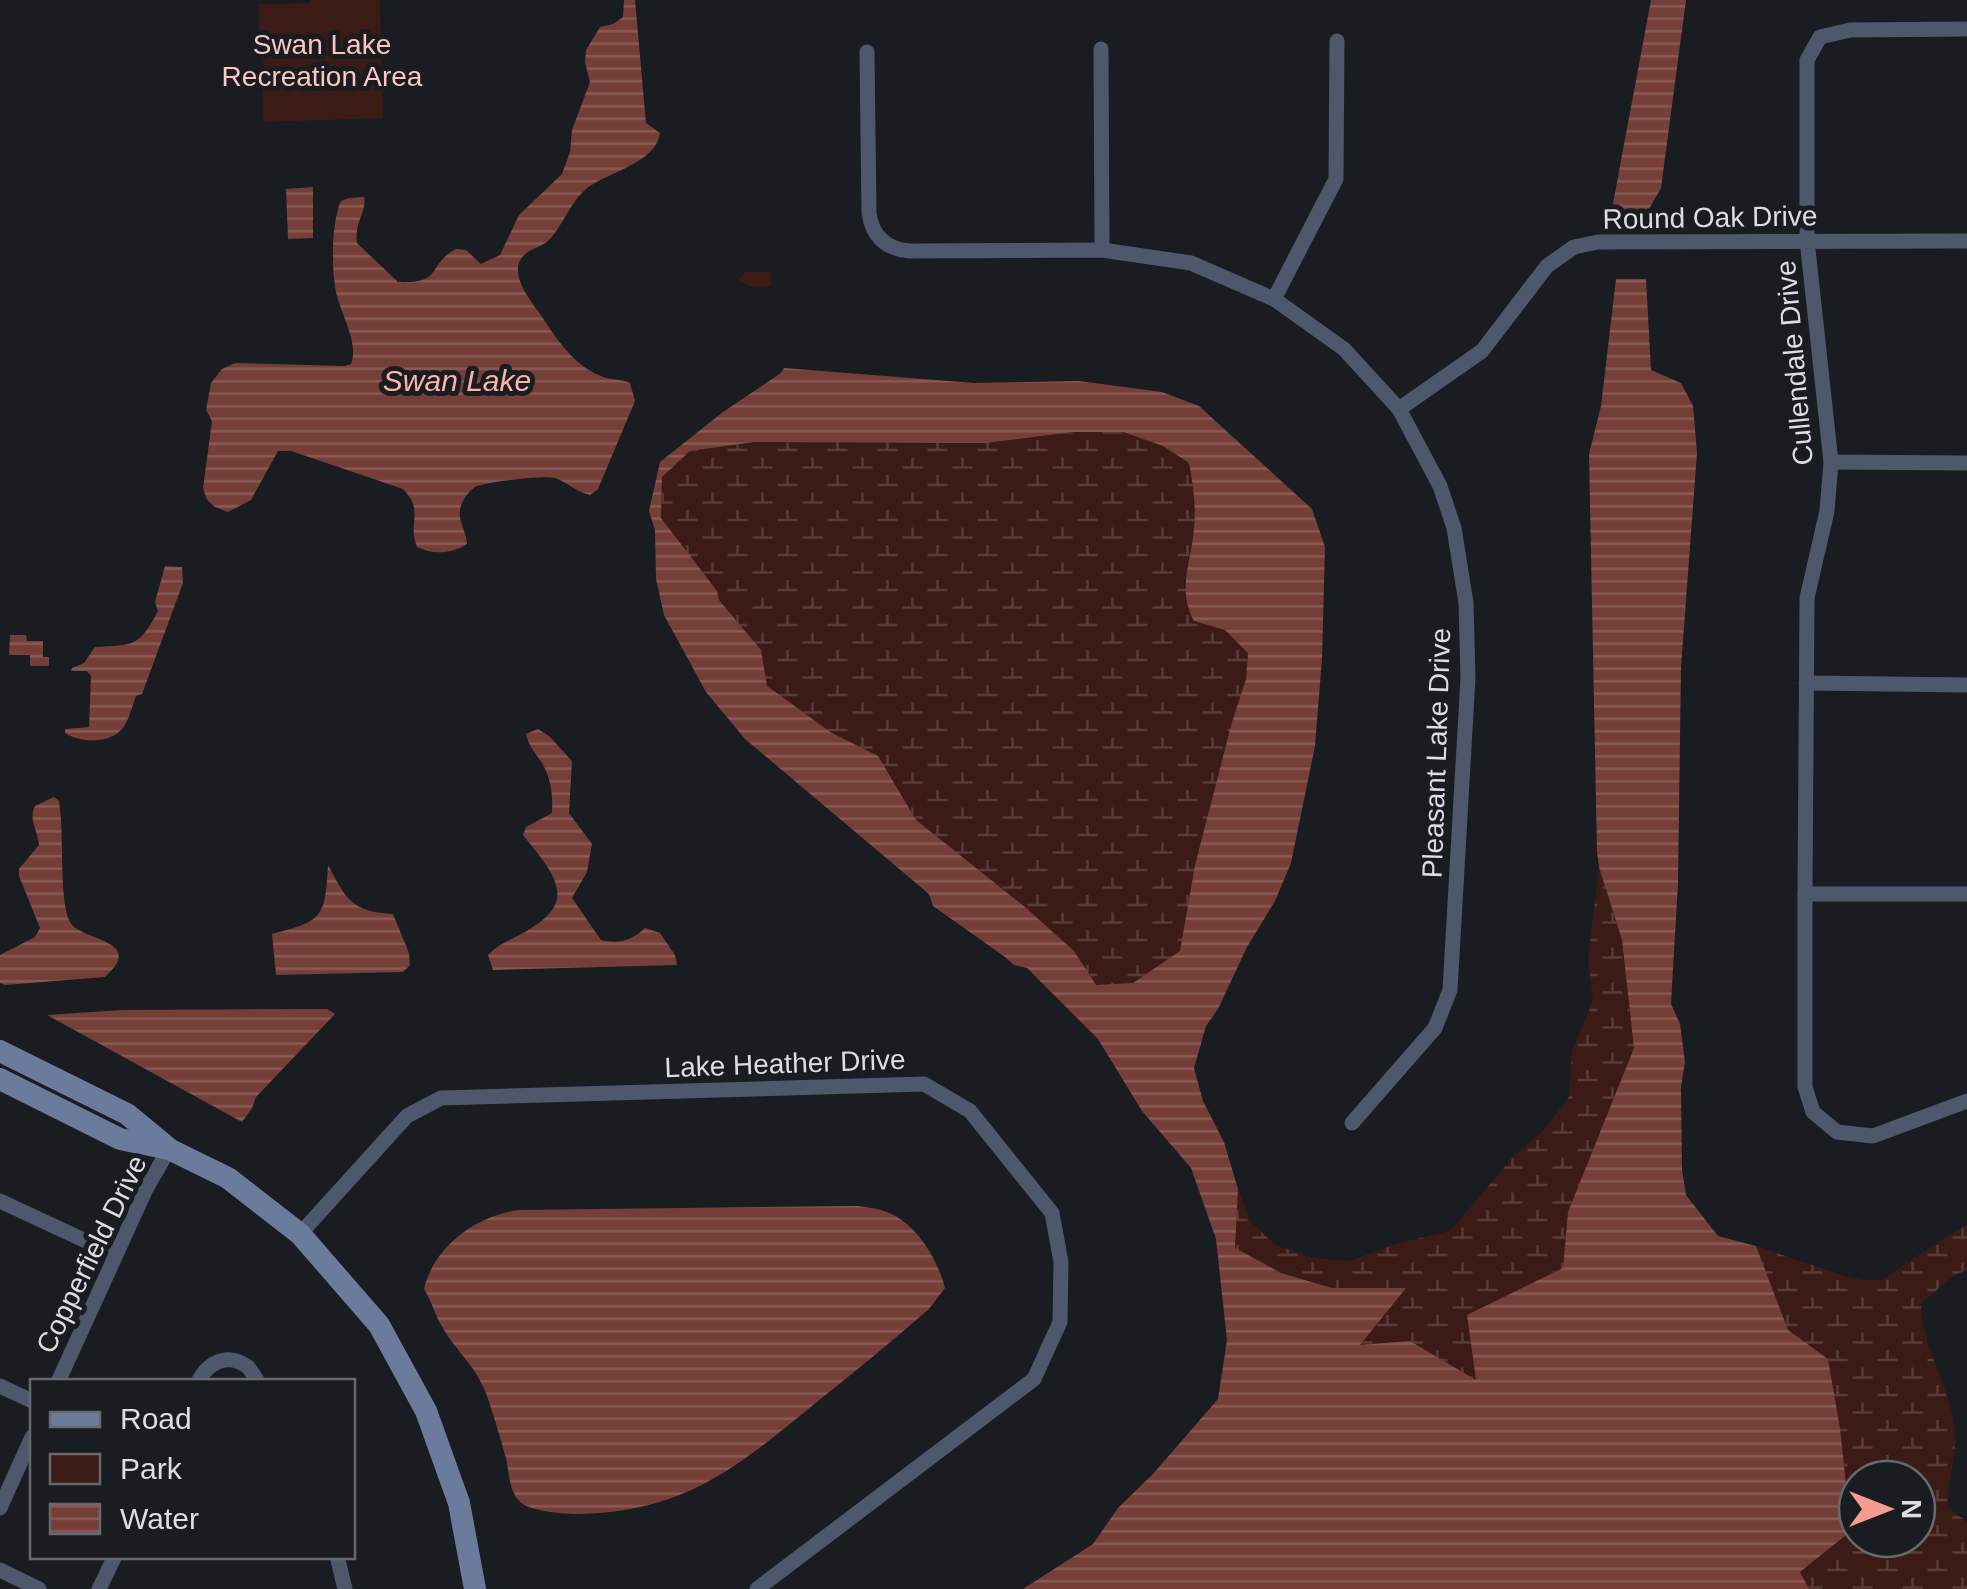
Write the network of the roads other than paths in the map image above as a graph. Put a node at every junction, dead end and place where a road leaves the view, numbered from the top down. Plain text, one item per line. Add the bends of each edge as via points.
1 (1967, 29) edge
2 (1337, 41) dead end
3 (1101, 49) dead end
4 (867, 52) dead end
5 (1807, 240) junction
6 (1967, 241) edge
7 (1102, 250) junction
8 (1274, 299) junction
9 (1399, 408) junction
10 (1831, 462) junction
11 (1967, 464) edge
12 (1806, 683) junction
13 (1967, 684) edge
14 (1805, 894) junction
15 (1967, 894) edge
16 (0, 1050) edge
17 (0, 1079) edge
18 (1967, 1101) edge
19 (1352, 1123) dead end
20 (170, 1149) junction
21 (0, 1201) edge
22 (300, 1234) junction
23 (116, 1255) junction
24 (59, 1379) edge
25 (200, 1379) edge
26 (256, 1379) edge
27 (0, 1386) edge
28 (30, 1400) edge
29 (30, 1441) edge
30 (0, 1508) edge
31 (114, 1559) edge
32 (338, 1559) edge
33 (0, 1570) edge
34 (39, 1589) edge
35 (99, 1589) edge
36 (344, 1589) edge
37 (475, 1589) edge
38 (757, 1589) edge

1 - 5 street, Cullendale Drive via 1850,30 1820,37 1807,60
2 - 8 street via 1336,178
3 - 7 street
4 - 7 street, Pleasant Lake Drive via 868,214 883,242 909,251
5 - 6 street, Round Oak Drive
5 - 9 street, Round Oak Drive via 1574,247 1547,266 1482,352
5 - 10 street, Cullendale Drive
7 - 8 street, Pleasant Lake Drive via 1192,263
8 - 9 street, Pleasant Lake Drive via 1344,348
9 - 19 street, Pleasant Lake Drive via 1440,486 1466,603 1468,678 1450,990 1435,1028
10 - 11 street
10 - 12 street, Cullendale Drive via 1807,598
12 - 13 street
12 - 14 street, Cullendale Drive
14 - 15 street
14 - 18 street, Cullendale Drive via 1805,1087 1813,1112 1837,1132 1873,1136
16 - 20 street via 128,1114
17 - 20 street via 120,1139
20 - 22 street via 228,1178
20 - 23 street, Copperfield Drive
21 - 23 street
22 - 37 street via 380,1325 426,1410 459,1502
22 - 38 street, Lake Heather Drive via 407,1116 441,1098 924,1084 970,1110 1052,1213 1061,1262 1060,1322 1034,1379
23 - 24 street, Copperfield Drive
25 - 26 street via 211,1364 226,1359 248,1367
27 - 28 street
29 - 30 street
31 - 35 street
32 - 36 street
33 - 34 street

